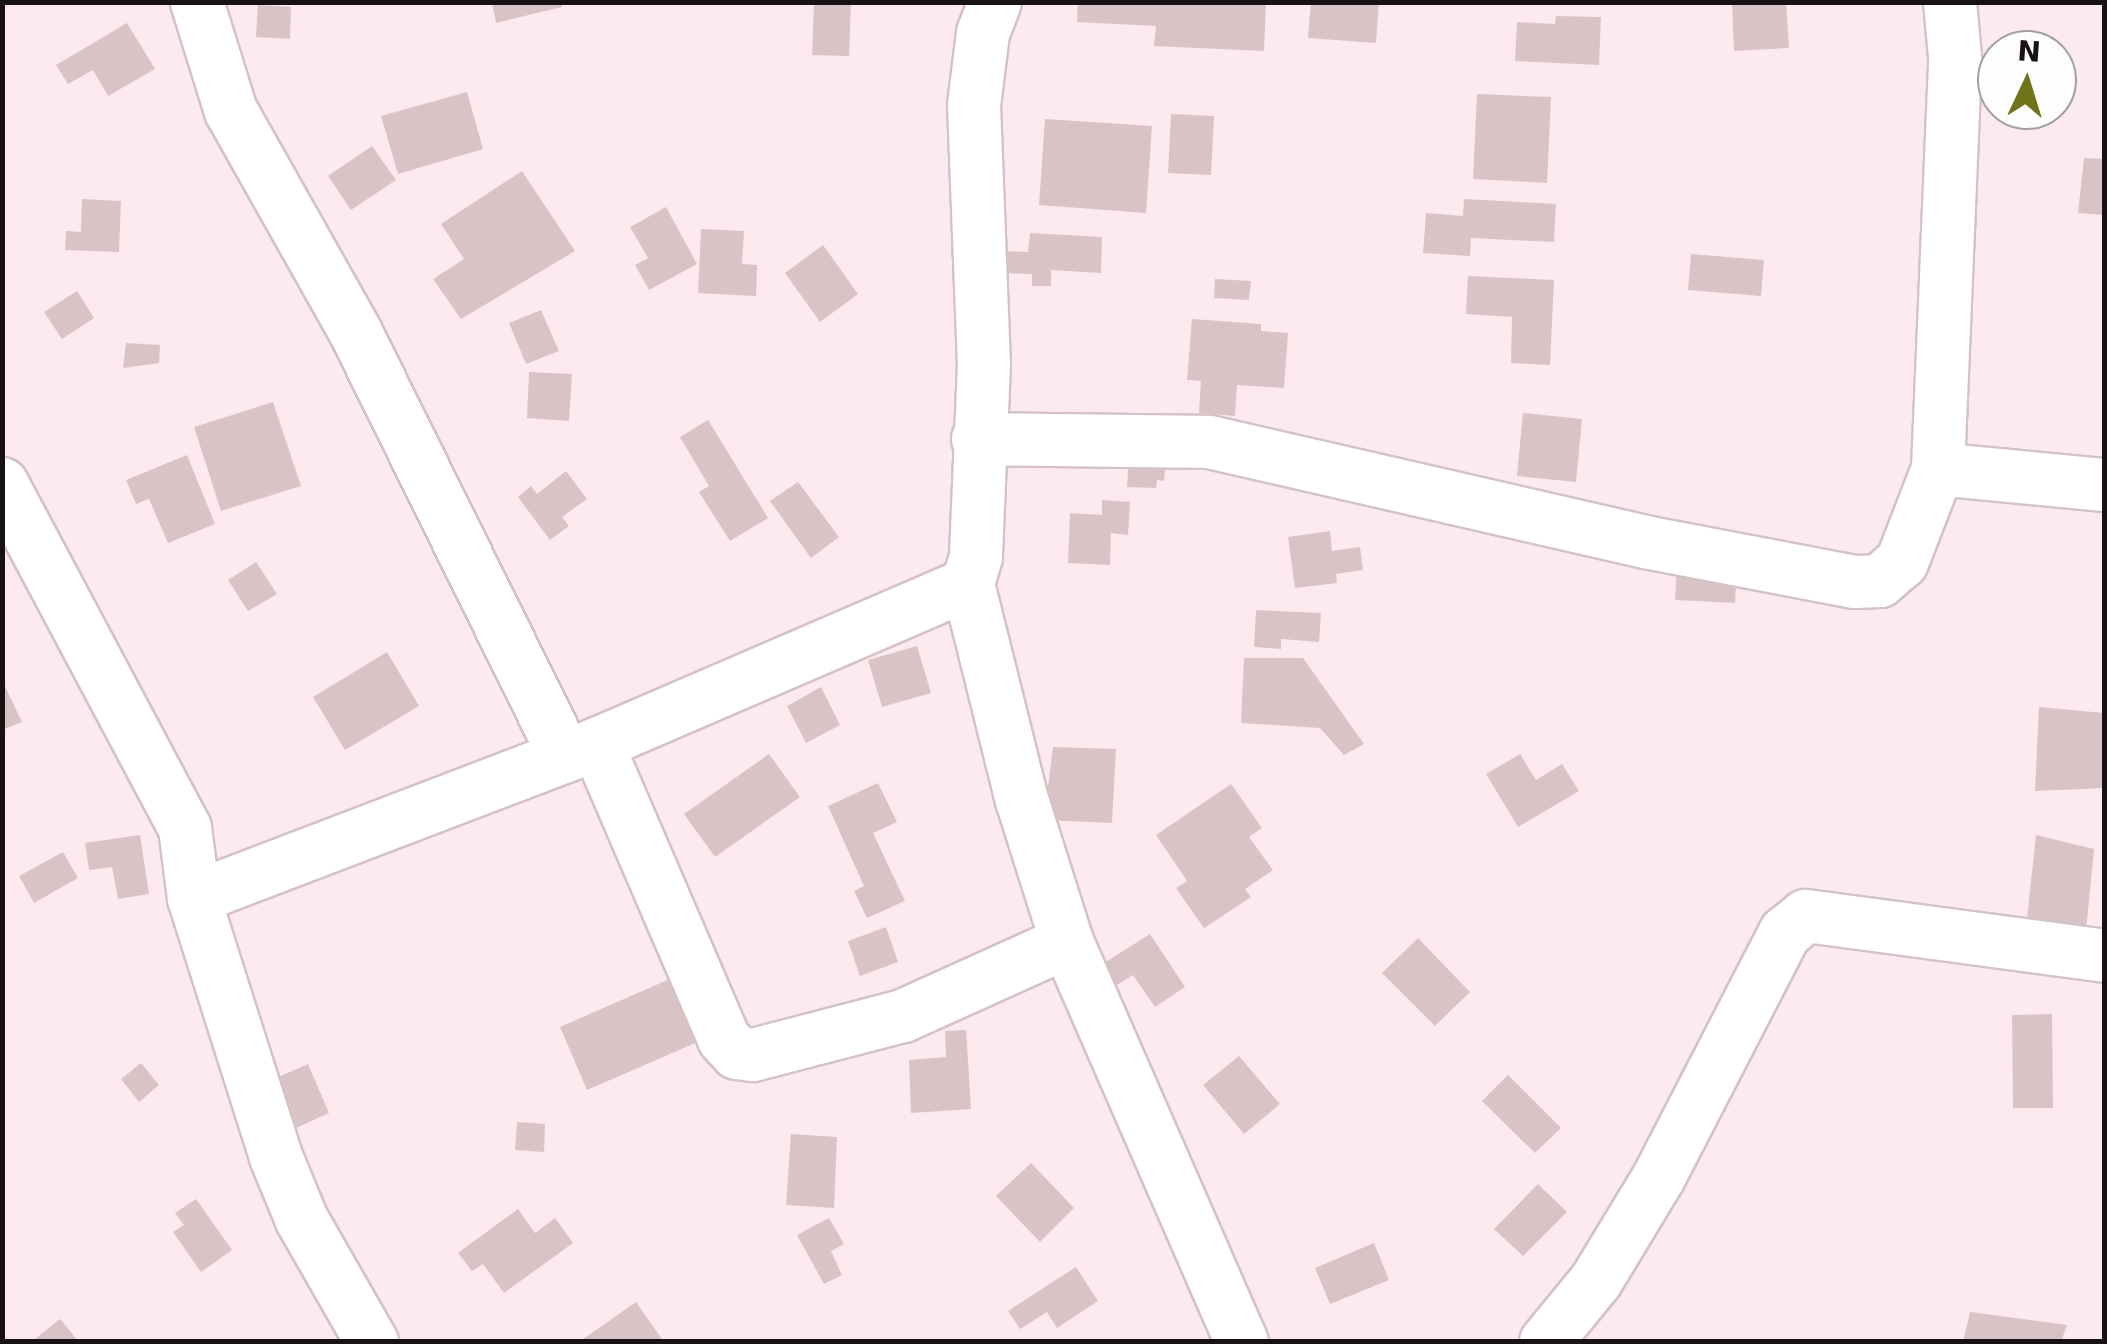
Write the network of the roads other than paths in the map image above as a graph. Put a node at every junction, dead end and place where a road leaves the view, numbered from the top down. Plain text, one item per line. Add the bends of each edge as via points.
1 (196, 2) edge
2 (995, 2) edge
3 (1950, 2) edge
4 (978, 439) junction
5 (1938, 469) junction
6 (2, 484) edge
7 (2104, 485) edge
8 (968, 584) junction
9 (581, 750) junction
10 (194, 898) junction
11 (1067, 942) junction
12 (2104, 956) edge
13 (372, 1342) edge
14 (1242, 1342) edge
15 (1546, 1342) edge

1 - 9 street via 230,112
2 - 4 street via 983,34 974,105 984,271
3 - 5 street via 1955,57
4 - 5 street via 1209,442 1645,542 1855,582 1880,580 1902,562
4 - 8 street via 976,557
5 - 7 street
6 - 10 street via 164,781 185,828
8 - 9 street
8 - 11 street via 1022,800
9 - 10 street
9 - 11 street via 737,1053 753,1056 903,1016
10 - 13 street via 276,1157 302,1220
11 - 14 street
12 - 15 street via 1806,916 1785,932 1632,1222

